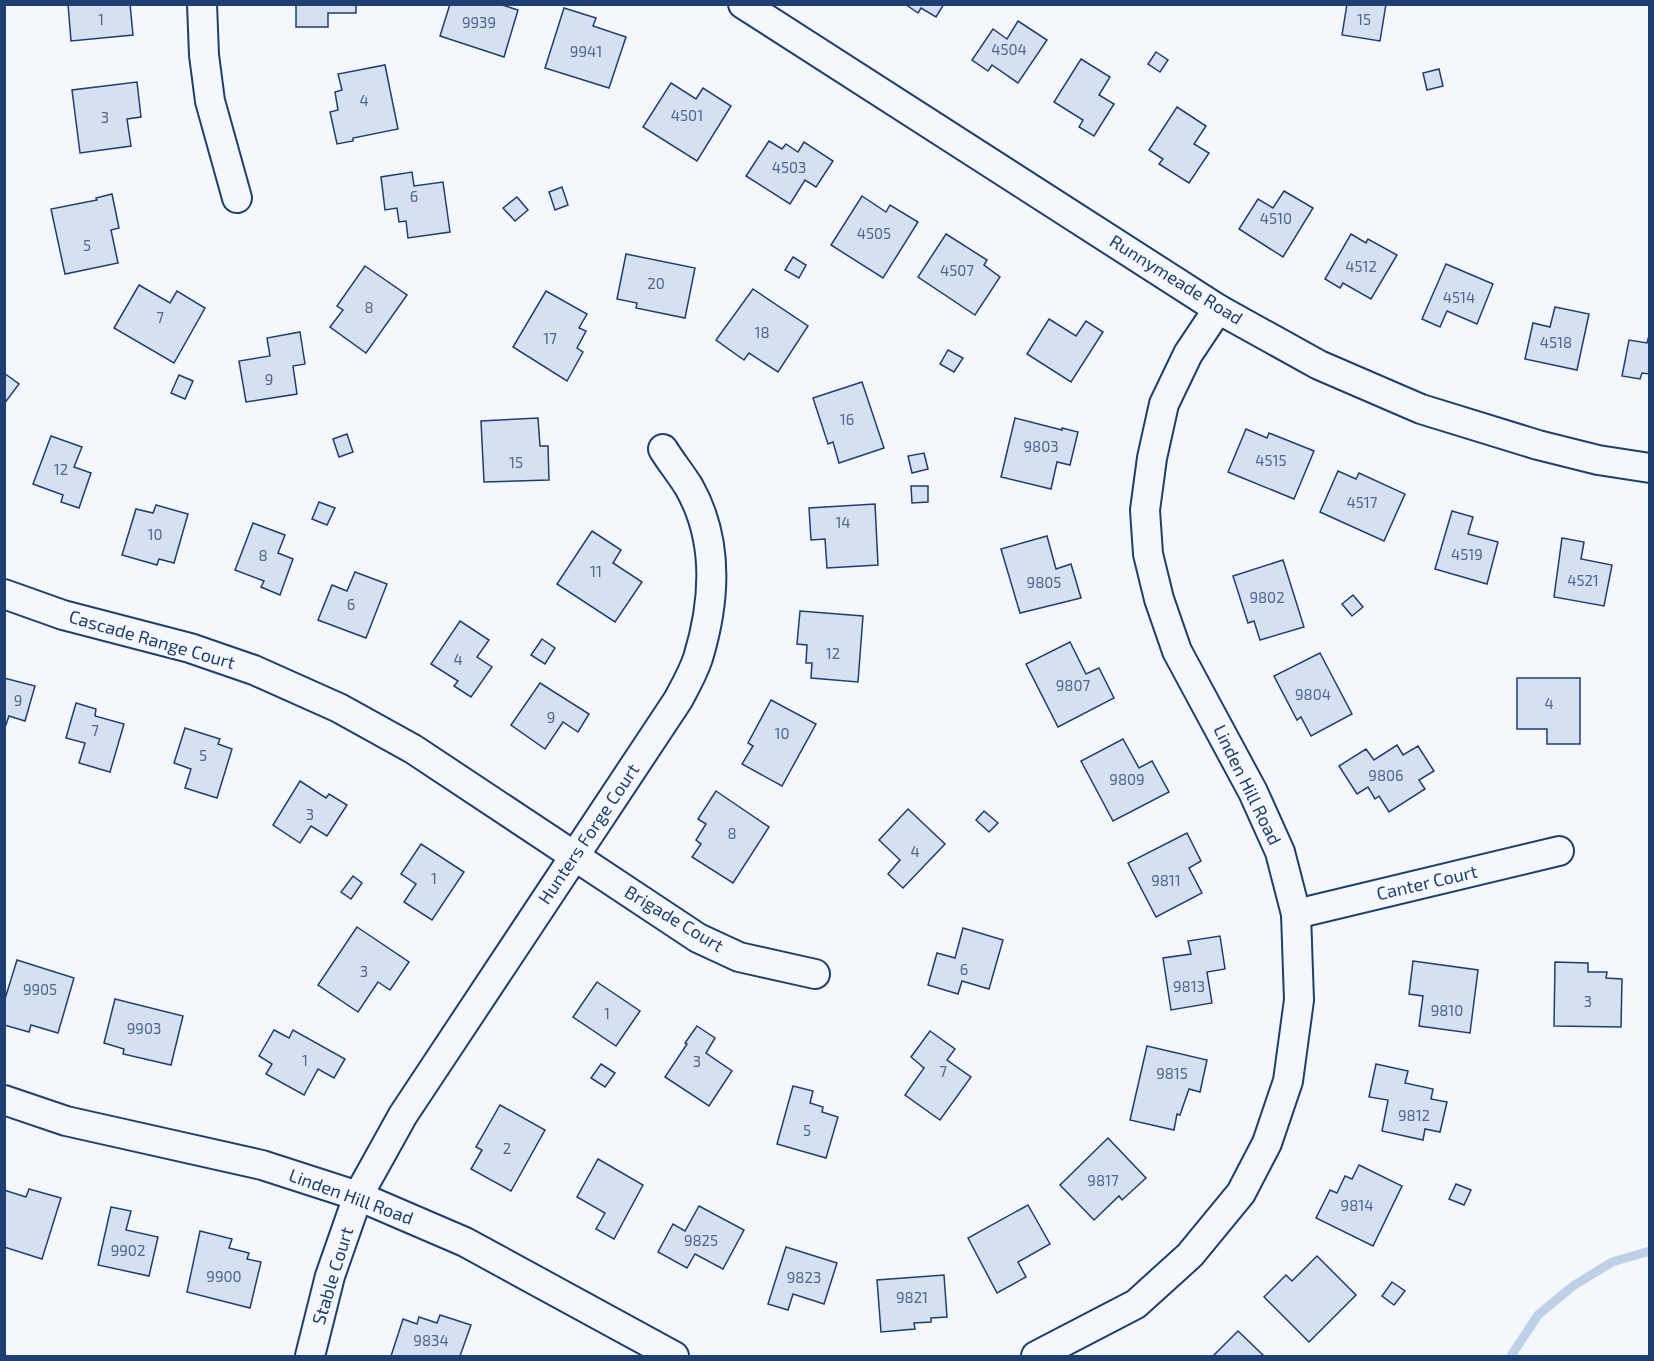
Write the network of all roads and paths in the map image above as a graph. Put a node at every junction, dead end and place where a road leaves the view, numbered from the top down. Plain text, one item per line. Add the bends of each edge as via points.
1 (202, 4) edge
2 (743, 4) edge
3 (237, 198) dead end
4 (1218, 309) junction
5 (663, 449) dead end
6 (1650, 468) edge
7 (4, 594) edge
8 (1559, 851) dead end
9 (574, 857) junction
10 (1296, 914) junction
11 (816, 974) dead end
12 (4, 1100) edge
13 (358, 1196) junction
14 (310, 1356) edge
15 (674, 1356) edge
16 (1036, 1356) edge

1 - 3 street via 210,101
2 - 4 street, Runnymeade Road
4 - 6 street, Runnymeade Road via 1319,365 1421,409 1538,445
4 - 10 street, Linden Hill Road via 1188,354 1164,404 1146,510 1148,554 1177,651 1253,792 1280,852
5 - 9 street, Hunters Forge Court via 689,488 706,530 713,577 708,614 697,659 678,700
7 - 9 street, Cascade Range Court via 63,615 190,648 254,670 339,708 413,749
8 - 10 street, Canter Court
9 - 11 street, Brigade Court via 698,938 739,957
9 - 13 street, Hunters Forge Court via 403,1115
10 - 16 street, Linden Hill Road via 1299,1000 1288,1081 1267,1143 1241,1193 1190,1255 1136,1304
12 - 13 street, Linden Hill Road via 66,1121 262,1165
13 - 14 street, Stable Court via 330,1276
13 - 15 street, Linden Hill Road via 465,1242

